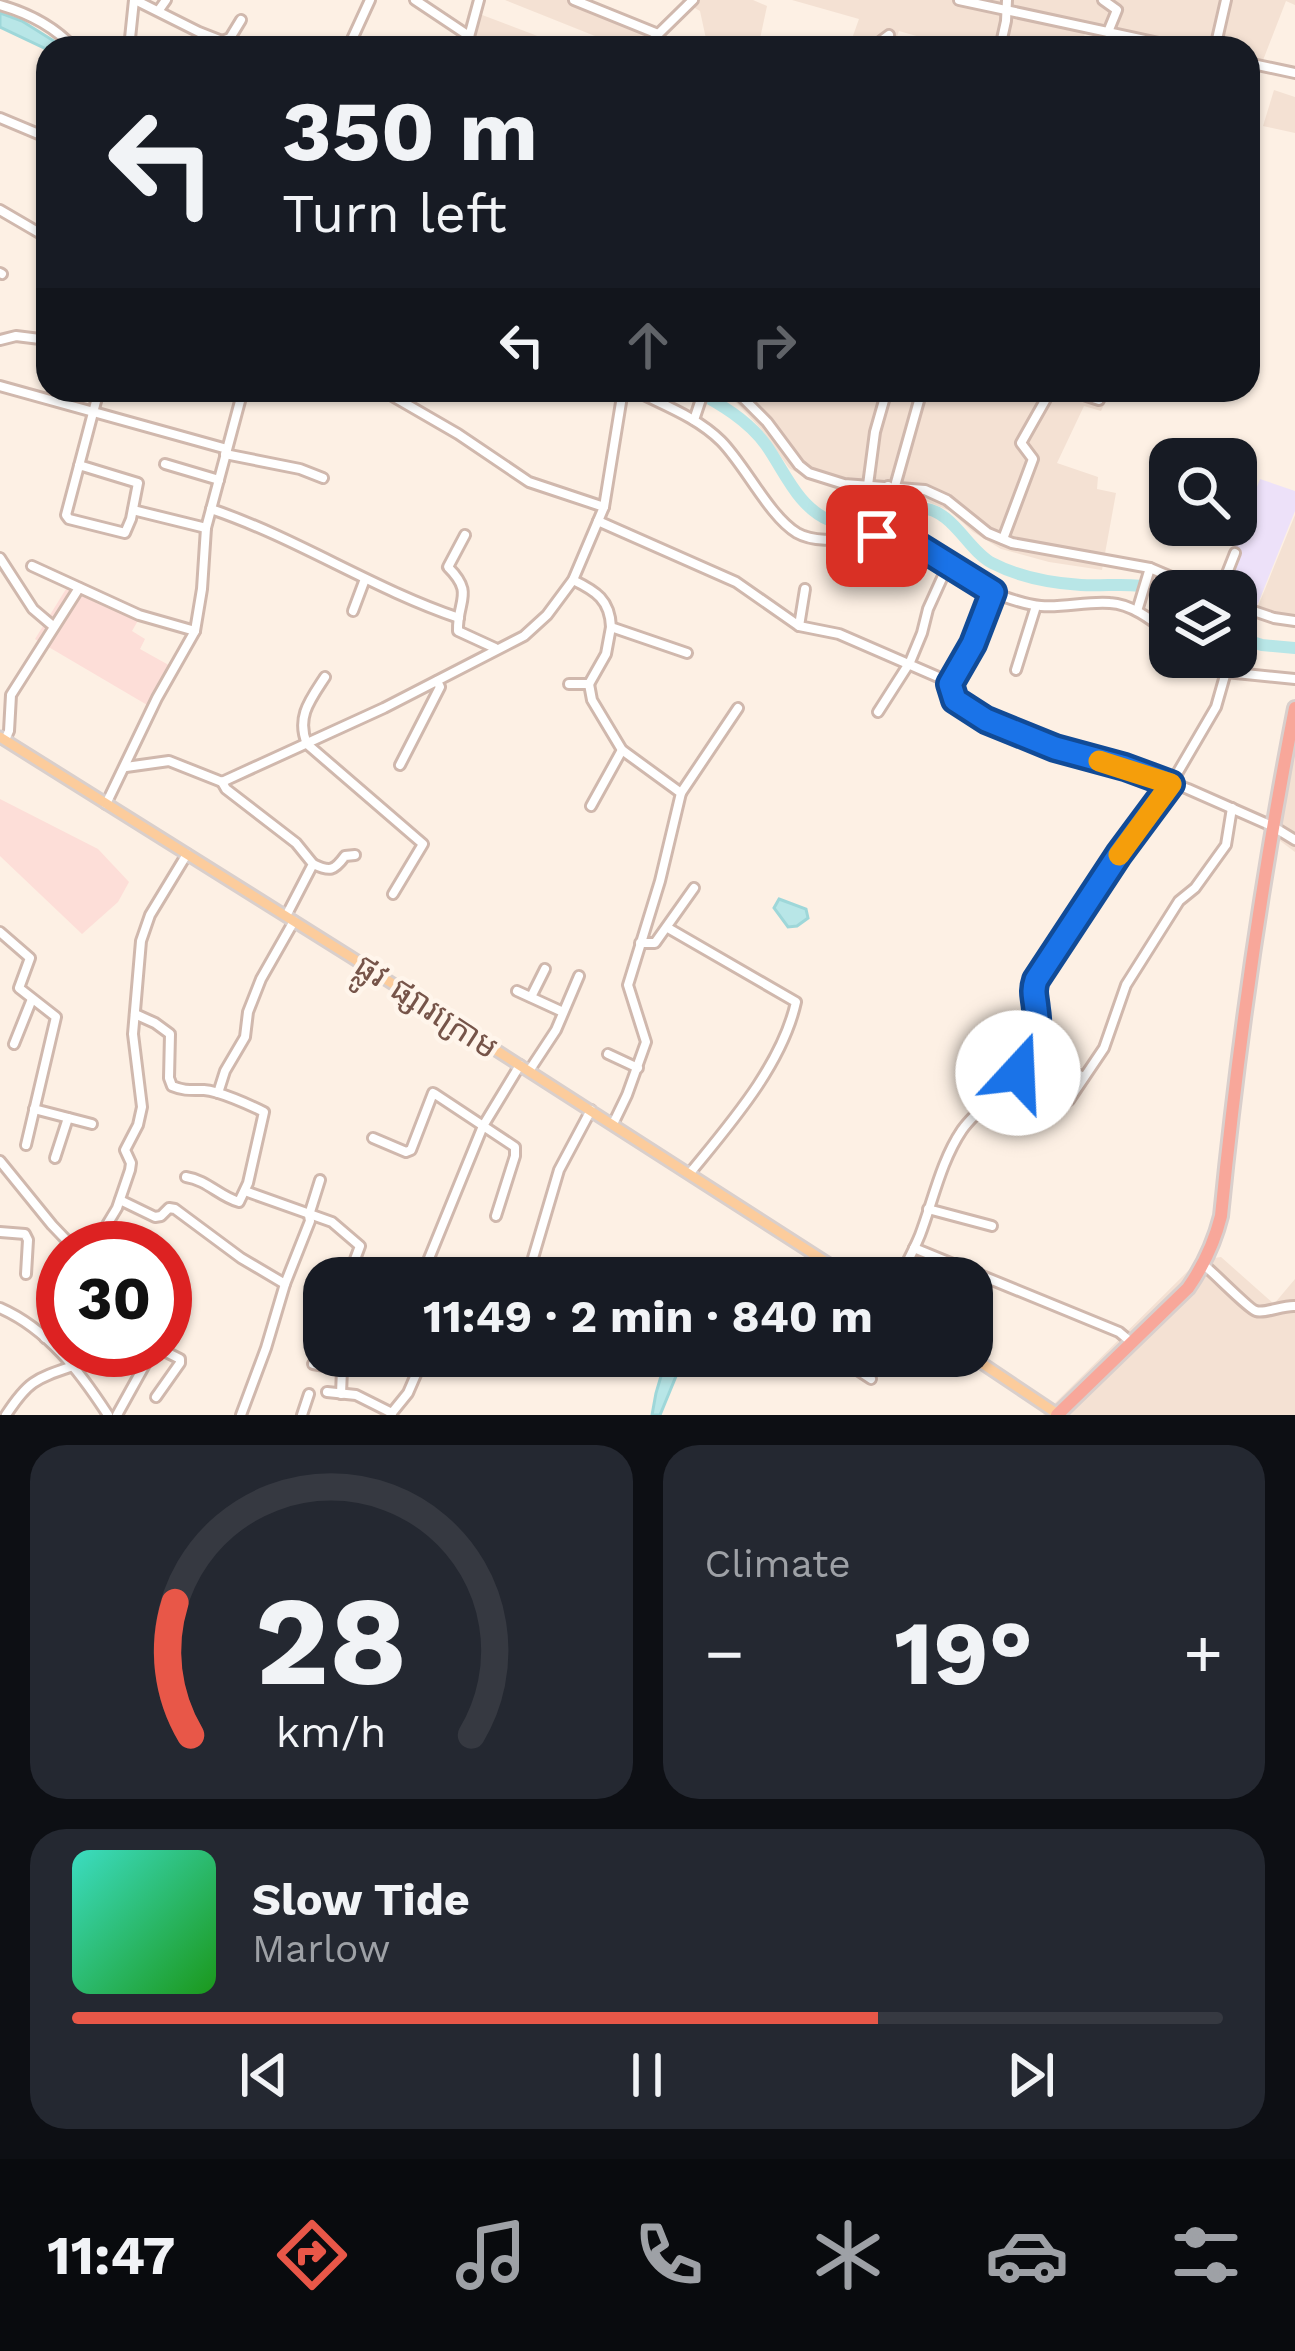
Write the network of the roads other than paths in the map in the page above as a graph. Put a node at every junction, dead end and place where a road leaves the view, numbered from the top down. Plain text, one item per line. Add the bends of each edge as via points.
1 (135, 0) edge
2 (166, 0) edge
3 (370, 0) edge
4 (415, 0) edge
5 (478, 0) edge
6 (574, 0) edge
7 (692, 0) edge
8 (959, 0) edge
9 (1103, 0) edge
10 (1226, 0) edge
11 (0, 5) edge
12 (1007, 5) edge
13 (159, 10) junction
14 (242, 20) dead end
15 (1108, 32) junction
16 (658, 34) joint
17 (62, 36) edge
18 (130, 36) edge
19 (205, 36) edge
20 (231, 36) edge
21 (354, 36) edge
22 (457, 36) edge
23 (470, 36) edge
24 (1002, 36) edge
25 (1126, 36) edge
26 (1218, 36) edge
27 (1260, 66) edge
28 (1295, 73) edge
29 (0, 118) edge
30 (36, 133) edge
31 (0, 210) edge
32 (36, 231) edge
33 (36, 338) edge
34 (0, 340) edge
35 (0, 386) edge
36 (36, 395) edge
37 (62, 402) edge
38 (95, 402) edge
39 (240, 402) edge
40 (403, 402) edge
41 (621, 402) edge
42 (663, 402) edge
43 (700, 402) edge
44 (749, 402) edge
45 (883, 402) edge
46 (918, 402) edge
47 (1044, 402) edge
48 (93, 410) junction
49 (696, 416) junction
50 (226, 452) junction
51 (164, 464) dead end
52 (79, 465) junction
53 (323, 478) dead end
54 (219, 480) junction
55 (868, 485) junction
56 (891, 486) junction
57 (604, 507) junction
58 (212, 509) junction
59 (134, 510) junction
60 (598, 521) junction
61 (206, 529) junction
62 (888, 531) junction
63 (465, 535) dead end
64 (1003, 539) junction
65 (1235, 554) dead end
66 (0, 558) edge
67 (948, 565) junction
68 (32, 566) dead end
69 (1229, 570) edge
70 (1149, 571) edge
71 (1149, 574) edge
72 (365, 578) junction
73 (573, 580) junction
74 (80, 588) junction
75 (805, 589) dead end
76 (993, 592) junction
77 (1036, 606) junction
78 (353, 611) dead end
79 (1137, 611) junction
80 (1257, 612) edge
81 (458, 618) junction
82 (1149, 619) edge
83 (1295, 621) edge
84 (53, 626) junction
85 (799, 626) junction
86 (611, 627) junction
87 (195, 631) junction
88 (496, 649) junction
89 (687, 653) dead end
90 (908, 665) junction
91 (1016, 670) dead end
92 (1257, 676) edge
93 (325, 677) dead end
94 (1224, 678) edge
95 (436, 680) junction
96 (1295, 680) edge
97 (568, 684) dead end
98 (589, 684) junction
99 (950, 684) junction
100 (738, 708) dead end
101 (1295, 708) edge
102 (878, 712) dead end
103 (2, 738) edge
104 (307, 744) junction
105 (622, 750) junction
106 (400, 765) dead end
107 (126, 767) junction
108 (222, 782) junction
109 (1171, 784) junction
110 (681, 793) junction
111 (106, 804) junction
112 (591, 806) dead end
113 (1232, 808) junction
114 (1272, 826) junction
115 (1295, 840) edge
116 (188, 854) junction
117 (355, 855) dead end
118 (313, 864) junction
119 (694, 888) dead end
120 (393, 894) dead end
121 (290, 919) junction
122 (668, 928) junction
123 (0, 932) edge
124 (640, 943) junction
125 (545, 969) dead end
126 (579, 976) dead end
127 (518, 991) dead end
128 (531, 997) junction
129 (32, 999) junction
130 (563, 1012) junction
131 (135, 1014) junction
132 (1037, 1032) junction
133 (980, 1034) dead end
134 (14, 1044) dead end
135 (608, 1054) dead end
136 (1032, 1055) junction
137 (524, 1068) junction
138 (638, 1068) junction
139 (1084, 1077) junction
140 (218, 1093) junction
141 (990, 1101) junction
142 (34, 1108) junction
143 (591, 1111) junction
144 (68, 1118) junction
145 (92, 1124) dead end
146 (613, 1124) junction
147 (483, 1126) junction
148 (373, 1138) dead end
149 (26, 1145) dead end
150 (55, 1157) dead end
151 (0, 1161) edge
152 (690, 1173) junction
153 (186, 1177) dead end
154 (320, 1180) dead end
155 (245, 1191) junction
156 (119, 1200) junction
157 (928, 1209) junction
158 (309, 1215) junction
159 (496, 1216) dead end
160 (51, 1221) edge
161 (108, 1221) edge
162 (992, 1226) dead end
163 (0, 1232) edge
164 (914, 1248) junction
165 (356, 1257) edge
166 (430, 1257) edge
167 (533, 1257) edge
168 (819, 1257) edge
169 (910, 1257) edge
170 (1204, 1265) junction
171 (26, 1274) dead end
172 (286, 1284) junction
173 (1295, 1306) edge
174 (0, 1308) edge
175 (36, 1330) edge
176 (1131, 1342) junction
177 (993, 1371) edge
178 (40, 1377) edge
179 (81, 1377) edge
180 (141, 1377) edge
181 (170, 1377) edge
182 (342, 1377) edge
183 (415, 1377) edge
184 (868, 1377) edge
185 (871, 1379) dead end
186 (327, 1392) dead end
187 (309, 1394) dead end
188 (341, 1394) junction
189 (156, 1397) dead end
190 (391, 1414) edge
191 (6, 1415) edge
192 (108, 1415) edge
193 (117, 1415) edge
194 (241, 1415) edge
195 (302, 1415) edge
196 (1058, 1415) edge

1 - 13 street
1 - 18 street
2 - 13 street
3 - 21 street
4 - 22 street
5 - 23 street
6 - 16 street
7 - 16 street
8 - 12 street
9 - 15 street via 1118,10
10 - 26 street
11 - 17 street
12 - 15 street
12 - 24 street
13 - 19 street
14 - 20 street
15 - 25 street
27 - 28 street
29 - 30 street
31 - 32 street
33 - 34 street
35 - 36 street
37 - 48 street
38 - 48 street
39 - 50 street
40 - 57 street via 529,482
41 - 57 street
42 - 49 street
43 - 49 street
44 - 55 street via 809,473
45 - 55 street
46 - 56 street
47 - 64 street via 1022,438 1033,459
48 - 50 street
48 - 52 street
49 - 62 street via 796,532 817,538
50 - 53 street
50 - 54 street
51 - 54 street
52 - 59 street via 138,483
52 - 59 street via 69,519 125,532
54 - 58 street
55 - 56 street
56 - 62 street
56 - 64 street via 947,500
57 - 60 street
58 - 61 street
58 - 72 street
59 - 61 street
60 - 73 street
60 - 85 street via 736,582
61 - 87 street
62 - 67 street
63 - 81 street via 448,567 464,585
64 - 70 street
65 - 69 street
66 - 84 street
67 - 76 street
67 - 90 street
68 - 74 street
71 - 79 street
72 - 78 street
72 - 81 street
73 - 86 street via 606,601
73 - 88 street via 524,636
74 - 84 street
74 - 87 street
75 - 85 street
76 - 77 street
76 - 99 street
77 - 79 street via 1109,602
77 - 91 street
79 - 82 street
80 - 83 street
81 - 88 street via 458,631
84 - 103 street via 11,695
85 - 90 street
86 - 89 street
86 - 98 street
87 - 107 street
88 - 95 street
90 - 99 street
90 - 102 street
92 - 96 street
93 - 104 street via 304,711
94 - 109 street
95 - 104 street
95 - 106 street via 440,688
97 - 98 street
98 - 105 street
99 - 109 street via 955,700 986,720
100 - 110 street
101 - 114 highway
103 - 111 main road, ផ្លូវ ផ្សារក្រោម
104 - 108 street
104 - 120 street via 423,843
105 - 110 street
105 - 112 street
107 - 108 street via 169,760
107 - 111 street
108 - 118 street
109 - 113 street
109 - 132 street via 1036,980
110 - 124 street
111 - 116 main road, ផ្លូវ ផ្សារក្រោម
113 - 114 street
113 - 139 street via 1226,845 1126,986 1110,1035
114 - 115 street
114 - 170 highway via 1222,1216
116 - 121 main road, ផ្លូវ ផ្សារក្រោម
116 - 131 street via 144,928
117 - 118 street via 330,871
118 - 121 street
119 - 122 street
121 - 137 main road, ផ្លូវ ផ្សារក្រោម
121 - 140 street
122 - 124 street via 655,943
122 - 152 street via 796,1002 760,1082
123 - 129 street via 30,958 18,987
124 - 138 street via 628,985 646,1040
125 - 128 street
126 - 130 street
127 - 128 street
128 - 130 street
129 - 134 street
129 - 142 street via 57,1020
130 - 137 street
131 - 140 street via 170,1034 172,1087
131 - 156 street via 142,1107 125,1150 131,1166
132 - 133 street
132 - 136 street
135 - 138 street
136 - 139 street
136 - 141 street
137 - 143 main road, ផ្លូវ ផ្សារក្រោម
137 - 147 street
138 - 146 street
139 - 141 street via 1062,1106 1031,1121
140 - 155 street via 264,1112
141 - 157 street via 960,1134
142 - 144 street
142 - 149 street
143 - 146 main road, ផ្លូវ ផ្សារក្រោម
143 - 167 street via 563,1160
144 - 145 street
144 - 150 street
146 - 152 main road, ផ្លូវ ផ្សារក្រោម
147 - 148 street via 433,1093 411,1150
147 - 159 street via 516,1151
147 - 166 street
151 - 160 street
152 - 168 main road, ផ្លូវ ផ្សារក្រោម
153 - 155 street via 235,1202
154 - 158 street
155 - 158 street
156 - 161 street
156 - 172 street via 155,1217 175,1209
157 - 162 street
157 - 164 street
158 - 165 street via 360,1246
158 - 172 street
163 - 171 street via 25,1234
164 - 169 street
164 - 176 street
170 - 173 street via 1252,1310
170 - 176 highway
172 - 194 street
174 - 175 street
176 - 196 highway
177 - 196 main road
178 - 191 street
179 - 192 street
180 - 193 street
181 - 189 street
182 - 188 street
183 - 190 street
184 - 185 street
186 - 188 street
187 - 195 street
188 - 190 street

